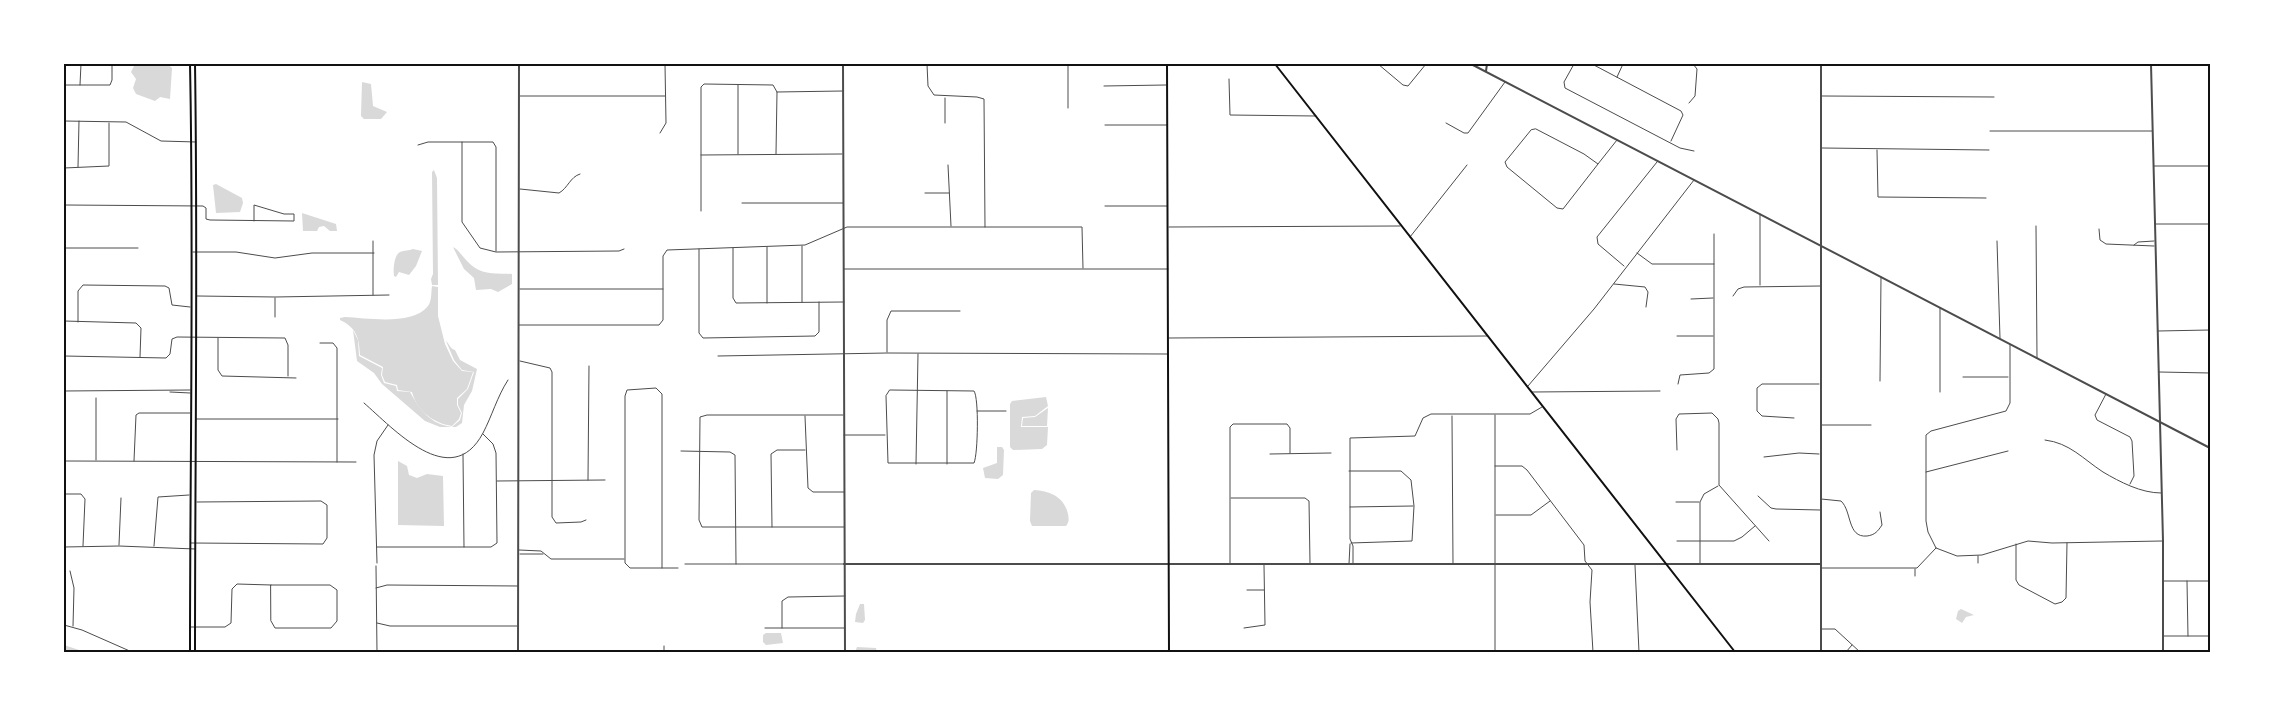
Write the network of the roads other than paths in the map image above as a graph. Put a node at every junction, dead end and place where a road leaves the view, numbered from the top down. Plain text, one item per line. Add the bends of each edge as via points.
1 (80, 64) edge
2 (112, 64) edge
3 (190, 64) edge
4 (196, 64) edge
5 (518, 64) edge
6 (665, 64) edge
7 (843, 64) edge
8 (927, 64) edge
9 (1068, 64) edge
10 (1167, 64) edge
11 (1275, 64) edge
12 (1378, 64) edge
13 (1426, 64) edge
14 (1471, 64) edge
15 (1487, 64) edge
16 (1574, 64) edge
17 (1592, 64) edge
18 (1623, 64) edge
19 (1662, 64) edge
20 (1821, 64) edge
21 (2151, 64) edge
22 (1486, 71) junction
23 (1617, 77) junction
24 (1229, 79) dead end
25 (1505, 82) junction
26 (64, 85) edge
27 (738, 85) junction
28 (1167, 85) junction
29 (80, 86) junction
30 (1104, 86) dead end
31 (843, 91) junction
32 (777, 92) junction
33 (519, 96) junction
34 (666, 96) junction
35 (1821, 96) junction
36 (1994, 97) dead end
37 (945, 98) junction
38 (1689, 103) dead end
39 (1068, 108) dead end
40 (1316, 116) junction
41 (64, 121) edge
42 (79, 121) junction
43 (109, 121) junction
44 (945, 123) dead end
45 (1446, 124) dead end
46 (1105, 125) dead end
47 (1167, 125) junction
48 (1990, 130) dead end
49 (2152, 131) junction
50 (660, 133) dead end
51 (1617, 140) junction
52 (191, 142) junction
53 (196, 142) junction
54 (462, 142) junction
55 (1671, 142) junction
56 (418, 145) dead end
57 (1821, 148) junction
58 (1877, 149) junction
59 (1694, 150) dead end
60 (1989, 150) dead end
61 (738, 154) junction
62 (776, 154) junction
63 (843, 154) junction
64 (700, 155) junction
65 (1658, 161) junction
66 (1598, 164) junction
67 (948, 165) dead end
68 (1467, 165) dead end
69 (2153, 166) junction
70 (2210, 166) edge
71 (64, 168) edge
72 (78, 168) junction
73 (580, 174) dead end
74 (1694, 180) junction
75 (519, 189) junction
76 (925, 193) dead end
77 (950, 193) junction
78 (1986, 198) dead end
79 (742, 203) dead end
80 (843, 203) junction
81 (64, 205) edge
82 (192, 206) junction
83 (198, 206) junction
84 (1105, 206) dead end
85 (1168, 206) junction
86 (701, 211) dead end
87 (1760, 214) junction
88 (254, 221) junction
89 (2154, 224) junction
90 (2210, 224) edge
91 (951, 226) junction
92 (986, 226) junction
93 (1168, 226) junction
94 (1401, 226) junction
95 (2036, 226) dead end
96 (844, 229) junction
97 (2099, 229) dead end
98 (1714, 234) dead end
99 (1410, 237) junction
100 (1997, 241) dead end
101 (2155, 241) junction
102 (374, 242) dead end
103 (2144, 242) junction
104 (802, 245) junction
105 (2134, 245) junction
106 (2144, 245) junction
107 (1821, 246) junction
108 (2155, 246) junction
109 (767, 247) junction
110 (64, 248) edge
111 (138, 248) dead end
112 (699, 248) junction
113 (733, 248) junction
114 (624, 249) dead end
115 (192, 252) junction
116 (197, 252) junction
117 (496, 252) junction
118 (519, 252) junction
119 (1637, 252) junction
120 (374, 253) junction
121 (1714, 264) junction
122 (1625, 267) junction
123 (1083, 268) junction
124 (844, 269) junction
125 (1168, 269) junction
126 (1881, 277) junction
127 (1613, 284) junction
128 (1760, 286) junction
129 (1821, 286) junction
130 (519, 289) junction
131 (663, 289) junction
132 (373, 295) junction
133 (389, 295) dead end
134 (196, 296) junction
135 (1733, 296) dead end
136 (275, 298) junction
137 (1714, 298) junction
138 (1691, 299) dead end
139 (802, 302) junction
140 (819, 302) junction
141 (844, 302) junction
142 (767, 303) junction
143 (190, 307) junction
144 (1646, 307) dead end
145 (1940, 308) junction
146 (960, 310) dead end
147 (275, 317) dead end
148 (64, 321) edge
149 (78, 322) junction
150 (520, 325) junction
151 (2210, 330) edge
152 (2157, 331) junction
153 (1487, 336) junction
154 (1677, 336) dead end
155 (1714, 336) junction
156 (190, 337) junction
157 (195, 338) junction
158 (218, 338) junction
159 (1168, 338) junction
160 (2000, 339) junction
161 (320, 343) dead end
162 (2010, 344) junction
163 (844, 353) junction
164 (887, 353) junction
165 (918, 353) junction
166 (1168, 354) junction
167 (64, 356) edge
168 (718, 356) dead end
169 (140, 357) junction
170 (2037, 358) junction
171 (520, 361) junction
172 (589, 366) dead end
173 (2158, 372) junction
174 (2210, 373) edge
175 (288, 376) junction
176 (1963, 377) dead end
177 (2009, 377) junction
178 (296, 378) dead end
179 (508, 380) dead end
180 (1880, 381) dead end
181 (1678, 384) dead end
182 (1820, 384) junction
183 (1527, 387) junction
184 (916, 390) junction
185 (947, 390) junction
186 (64, 391) edge
187 (1660, 391) dead end
188 (190, 392) junction
189 (1532, 392) junction
190 (1940, 392) dead end
191 (2106, 394) junction
192 (96, 398) dead end
193 (364, 403) dead end
194 (1543, 407) junction
195 (976, 411) junction
196 (1006, 411) dead end
197 (190, 413) junction
198 (1495, 414) junction
199 (805, 415) junction
200 (844, 415) junction
201 (1452, 415) junction
202 (1794, 418) dead end
203 (196, 419) junction
204 (338, 419) junction
205 (2159, 422) junction
206 (389, 424) junction
207 (1820, 425) junction
208 (1871, 425) dead end
209 (482, 434) junction
210 (844, 435) junction
211 (886, 435) junction
212 (2045, 440) dead end
213 (2210, 448) edge
214 (806, 450) junction
215 (1676, 450) dead end
216 (681, 451) dead end
217 (699, 451) junction
218 (2008, 451) dead end
219 (463, 453) junction
220 (1290, 453) junction
221 (1331, 453) dead end
222 (1270, 454) dead end
223 (1820, 454) junction
224 (1764, 457) dead end
225 (64, 461) edge
226 (96, 461) junction
227 (134, 462) junction
228 (196, 462) junction
229 (337, 462) junction
230 (356, 462) dead end
231 (190, 463) junction
232 (916, 464) junction
233 (947, 464) junction
234 (1495, 466) junction
235 (1349, 471) junction
236 (1926, 472) junction
237 (496, 480) junction
238 (552, 480) junction
239 (588, 480) junction
240 (605, 480) dead end
241 (519, 481) junction
242 (2129, 484) junction
243 (1719, 485) junction
244 (844, 492) junction
245 (2161, 493) junction
246 (64, 494) edge
247 (190, 495) junction
248 (1758, 496) dead end
249 (121, 498) dead end
250 (1230, 498) junction
251 (1820, 499) junction
252 (1551, 501) junction
253 (195, 502) junction
254 (1676, 502) dead end
255 (1700, 502) junction
256 (1414, 506) junction
257 (1349, 507) junction
258 (1820, 510) junction
259 (1880, 512) dead end
260 (1495, 515) junction
261 (586, 520) dead end
262 (1756, 526) junction
263 (735, 527) junction
264 (772, 527) junction
265 (844, 527) junction
266 (1678, 541) dead end
267 (1700, 541) junction
268 (1769, 541) dead end
269 (2163, 541) junction
270 (2067, 542) junction
271 (190, 543) junction
272 (195, 543) junction
273 (1351, 543) junction
274 (2016, 543) junction
275 (119, 546) junction
276 (64, 547) edge
277 (84, 547) junction
278 (154, 547) junction
279 (377, 547) junction
280 (464, 547) junction
281 (1936, 548) junction
282 (190, 549) junction
283 (195, 549) junction
284 (519, 550) junction
285 (1349, 553) junction
286 (1353, 553) junction
287 (519, 554) junction
288 (543, 554) junction
289 (1978, 555) junction
290 (624, 559) junction
291 (377, 563) dead end
292 (1978, 563) dead end
293 (685, 564) dead end
294 (736, 564) junction
295 (844, 564) junction
296 (1169, 564) junction
297 (1230, 564) junction
298 (1264, 564) junction
299 (1310, 564) junction
300 (1349, 564) junction
301 (1353, 564) junction
302 (1635, 564) junction
303 (1666, 564) junction
304 (1700, 564) junction
305 (1820, 564) junction
306 (1453, 565) junction
307 (1496, 565) junction
308 (1589, 565) junction
309 (376, 566) dead end
310 (662, 568) junction
311 (678, 568) dead end
312 (1820, 568) junction
313 (1915, 568) junction
314 (70, 571) dead end
315 (1915, 576) dead end
316 (2163, 581) junction
317 (2187, 581) junction
318 (2210, 581) edge
319 (271, 585) junction
320 (190, 586) junction
321 (195, 586) junction
322 (519, 586) junction
323 (376, 588) junction
324 (1247, 590) dead end
325 (1265, 590) junction
326 (845, 596) junction
327 (377, 623) junction
328 (64, 626) edge
329 (518, 626) junction
330 (73, 627) junction
331 (190, 627) junction
332 (195, 627) junction
333 (766, 628) dead end
334 (782, 628) junction
335 (845, 628) junction
336 (1244, 628) dead end
337 (1821, 629) junction
338 (2163, 636) junction
339 (2188, 636) junction
340 (2210, 636) edge
341 (1852, 644) junction
342 (664, 646) dead end
343 (124, 648) junction
344 (122, 652) edge
345 (132, 652) edge
346 (190, 652) edge
347 (195, 652) edge
348 (376, 652) edge
349 (518, 652) edge
350 (664, 652) edge
351 (845, 652) edge
352 (1169, 652) edge
353 (1496, 652) edge
354 (1593, 652) edge
355 (1639, 652) edge
356 (1734, 652) edge
357 (1821, 652) edge
358 (1846, 652) edge
359 (1860, 652) edge
360 (2163, 652) edge

1 - 29 street
2 - 29 street via 110,85
3 - 52 main road
4 - 53 main road
5 - 33 street
6 - 34 street
7 - 31 street
8 - 37 street via 929,90
9 - 39 street
10 - 28 main road
11 - 40 main road
12 - 13 street via 1408,86
14 - 22 street
15 - 22 street
16 - 55 street via 1564,82 1565,88
17 - 23 street
18 - 23 street
19 - 38 street via 1693,64 1697,69 1695,96
20 - 35 street
21 - 49 street
22 - 25 street
23 - 55 street via 1682,111 1683,116
24 - 40 street via 1230,115
25 - 45 street via 1468,132
25 - 51 street
26 - 29 street
27 - 32 street via 773,85
27 - 61 street
27 - 64 street via 704,84 701,87
28 - 30 street
28 - 47 main road
31 - 32 street
31 - 63 street
32 - 62 street
33 - 34 street
33 - 75 street
34 - 50 street via 666,123
35 - 36 street
35 - 57 street
37 - 44 street
37 - 92 street via 984,99
40 - 94 main road
41 - 42 street
42 - 43 street
42 - 72 street
43 - 52 street via 126,122 161,141
43 - 72 street via 109,166
46 - 47 street
47 - 85 main road
48 - 49 street
49 - 69 street
51 - 65 street
51 - 66 street
52 - 53 street
52 - 82 main road
53 - 83 main road
54 - 56 street
54 - 117 street via 462,222 480,248
54 - 117 street via 493,142 496,147
55 - 59 street via 1685,150
57 - 58 street
57 - 107 street
58 - 60 street
58 - 78 street via 1878,197
61 - 62 street
61 - 64 street
62 - 63 street
63 - 80 street
64 - 86 street
65 - 74 street
65 - 122 street via 1596,238 1598,244
66 - 66 street via 1536,129 1531,130 1505,162 1557,208 1563,209
67 - 77 street
68 - 99 street
69 - 70 street
69 - 89 street
71 - 72 street
73 - 75 street via 559,193
74 - 87 street
74 - 119 street
75 - 118 street
76 - 77 street
77 - 91 street
79 - 80 street
80 - 96 street
81 - 82 street
82 - 83 street
82 - 115 main road
83 - 88 street via 206,208 209,220
83 - 116 main road
84 - 85 street
85 - 93 main road
87 - 107 street
87 - 128 street
88 - 88 street via 254,206 294,214 294,221
89 - 90 street
89 - 101 street
91 - 92 street
91 - 96 street
92 - 123 street via 1082,227
93 - 94 street
93 - 125 main road
94 - 99 main road
95 - 170 street
96 - 104 street
96 - 124 street
97 - 105 street via 2101,242
98 - 121 street
99 - 153 main road
100 - 160 street
101 - 103 street
101 - 108 street
102 - 120 street
103 - 105 street
103 - 106 street
104 - 109 street
104 - 139 street
105 - 106 street
106 - 108 street
107 - 126 street
107 - 129 street
108 - 152 street
109 - 113 street
109 - 142 street
110 - 111 street
112 - 113 street
112 - 131 street via 670,249 663,254
112 - 140 street via 701,337 815,336 819,332
113 - 142 street via 735,302
114 - 118 street via 619,252
115 - 116 street
115 - 143 main road
116 - 120 street via 236,252 275,258 312,253
116 - 134 main road
117 - 118 street
118 - 130 street
119 - 121 street via 1652,264
119 - 122 street
120 - 132 street
121 - 137 street
122 - 127 street
123 - 124 street
123 - 125 street
124 - 141 street
125 - 159 main road
126 - 145 street
126 - 180 street
127 - 144 street via 1648,289
127 - 183 street
128 - 129 street
128 - 135 street via 1738,288
129 - 182 street
130 - 131 street
130 - 150 street
131 - 150 street via 662,324 657,326
132 - 133 street
132 - 136 street
134 - 136 street
134 - 157 main road
136 - 147 street
137 - 138 street
137 - 155 street
139 - 140 street
139 - 142 street
140 - 141 street
141 - 163 street
143 - 149 street via 172,305 171,292 164,286 83,285 78,292
143 - 156 main road
145 - 160 street
145 - 190 street
146 - 164 street via 891,311 887,316
148 - 149 street
149 - 169 street via 136,323 141,328
150 - 171 street
151 - 152 street
152 - 173 street
153 - 159 street
153 - 183 main road
154 - 155 street
155 - 181 street via 1712,372 1683,373 1678,377
156 - 157 street
156 - 169 street via 172,339 169,357
156 - 188 main road
157 - 158 street
157 - 203 main road
158 - 175 street via 218,370 222,376
158 - 175 street via 285,338
159 - 166 main road
160 - 162 street
161 - 204 street via 333,343 337,348
162 - 170 street
162 - 177 street
163 - 164 street
163 - 168 street
163 - 200 street
164 - 165 street
165 - 166 street
165 - 184 street
166 - 296 main road
167 - 169 street
170 - 191 street
171 - 238 street via 550,368 552,372
171 - 241 street
172 - 239 street
173 - 174 street
173 - 205 street
175 - 178 street
176 - 177 street
177 - 236 street via 2010,403 2006,411 1927,434
179 - 209 street
182 - 202 street via 1762,384 1757,388 1757,411 1762,416
182 - 207 street
183 - 189 main road
184 - 185 street
184 - 211 street via 887,392
184 - 232 street
185 - 195 street via 974,390
185 - 233 street
186 - 188 street
187 - 189 street
188 - 197 main road
189 - 194 main road
191 - 205 street
191 - 242 street via 2095,415 2097,420 2132,441 2134,476
192 - 226 street
193 - 206 street
194 - 198 street via 1530,414
194 - 303 main road
195 - 196 street
195 - 233 street via 976,461
197 - 227 street via 139,412 136,415
197 - 231 main road
198 - 201 street
198 - 234 street
199 - 200 street
199 - 214 street
199 - 217 street via 707,415 700,418
200 - 210 street
201 - 235 street via 1431,414 1423,418 1415,436 1350,438
201 - 306 street
203 - 204 street
203 - 228 main road
204 - 229 street
205 - 213 street
205 - 245 street
206 - 219 street via 410,443 431,455 442,457
206 - 279 street via 377,441 374,456
207 - 208 street
207 - 223 street
209 - 219 street
209 - 237 street via 494,444
210 - 211 street
210 - 244 street
211 - 232 street via 888,463
212 - 242 street via 2073,448 2102,472
214 - 244 street via 808,490
214 - 264 street via 777,450 771,454
215 - 243 street via 1676,419 1679,414 1715,415 1719,423
216 - 217 street
217 - 263 street via 735,455
217 - 263 street via 699,520 702,527
218 - 236 street
219 - 280 street
220 - 221 street
220 - 222 street
220 - 250 street via 1290,428 1287,424 1233,424 1230,427
223 - 224 street
223 - 251 street
225 - 226 street
226 - 227 street
227 - 231 street
228 - 229 street
228 - 231 street
228 - 253 main road
229 - 230 street
231 - 247 main road
232 - 233 street
234 - 252 street via 1522,466
234 - 260 street
235 - 256 street via 1401,471 1411,480
235 - 257 street
236 - 281 street via 1926,521
237 - 241 street
237 - 280 street via 496,543 491,547
238 - 239 street
238 - 241 street
238 - 261 street via 552,517 556,522
239 - 240 street
241 - 284 street
242 - 245 street via 2146,493
243 - 255 street via 1704,494
243 - 262 street
244 - 265 street
245 - 269 street
246 - 277 street via 80,494 85,499
247 - 271 main road
247 - 278 street via 158,497
248 - 258 street via 1771,508
249 - 275 street
250 - 297 street
250 - 299 street via 1305,498 1309,501
251 - 258 street
251 - 259 street via 1841,501 1849,512 1850,525 1864,537 1872,536 1882,525
252 - 260 street via 1531,515
252 - 308 street via 1584,545 1585,561
253 - 272 main road
253 - 272 street via 321,501 327,505 327,538 323,544
254 - 255 street
255 - 267 street
256 - 257 street
256 - 273 street via 1412,541
257 - 273 street
258 - 305 street
260 - 307 street
262 - 267 street via 1734,541
262 - 268 street
263 - 264 street
263 - 294 street
264 - 265 street
265 - 295 street
266 - 267 street
267 - 304 street
269 - 270 street
269 - 316 street
270 - 274 street
270 - 274 street via 2066,598 2055,604 2019,585 2016,580
271 - 272 street
271 - 282 main road
272 - 283 main road
273 - 285 street
273 - 286 street
274 - 289 street
275 - 277 street
275 - 278 street
276 - 277 street
278 - 282 street
279 - 280 street
279 - 291 street
281 - 289 street via 1957,556
281 - 313 street via 1920,567
282 - 283 street
282 - 320 main road
283 - 321 main road
284 - 287 street
284 - 288 street
285 - 286 street
285 - 300 street
286 - 301 street
287 - 288 street
287 - 322 street
288 - 290 street via 551,559
289 - 292 street
290 - 310 street via 630,568
290 - 310 street via 626,392 632,388 656,388 662,394
293 - 294 street
294 - 295 street
295 - 296 street
295 - 326 street
296 - 297 street
296 - 352 main road
297 - 298 street
298 - 299 street
298 - 325 street
299 - 300 street
300 - 301 street
301 - 306 street
302 - 303 street
302 - 308 street
302 - 355 street
303 - 304 street
303 - 356 main road
304 - 305 street
305 - 312 street
306 - 307 street
307 - 308 street
307 - 353 street
308 - 354 street via 1592,570
309 - 323 street
310 - 311 street
312 - 313 street
312 - 337 street
313 - 315 street
314 - 330 street via 74,588
316 - 317 street
316 - 338 street
317 - 318 street
317 - 339 street
319 - 319 street via 330,585 337,590 337,621 331,628 275,628 270,621
319 - 332 street via 237,584 232,589 231,623 224,627
320 - 321 main road
320 - 331 main road
321 - 332 main road
322 - 323 street
322 - 329 street
323 - 327 street
324 - 325 street
325 - 336 street via 1265,624
326 - 334 street via 788,597 782,601
326 - 335 street
327 - 329 street via 390,626
327 - 348 street
328 - 330 street
329 - 349 street
330 - 343 street
331 - 332 street
331 - 346 main road
332 - 347 main road
333 - 334 street
334 - 335 street
335 - 351 street
337 - 341 street via 1835,629
337 - 357 street
338 - 339 street
338 - 360 street
339 - 340 street
341 - 358 street
341 - 359 street
342 - 350 street
343 - 344 street
343 - 345 street

